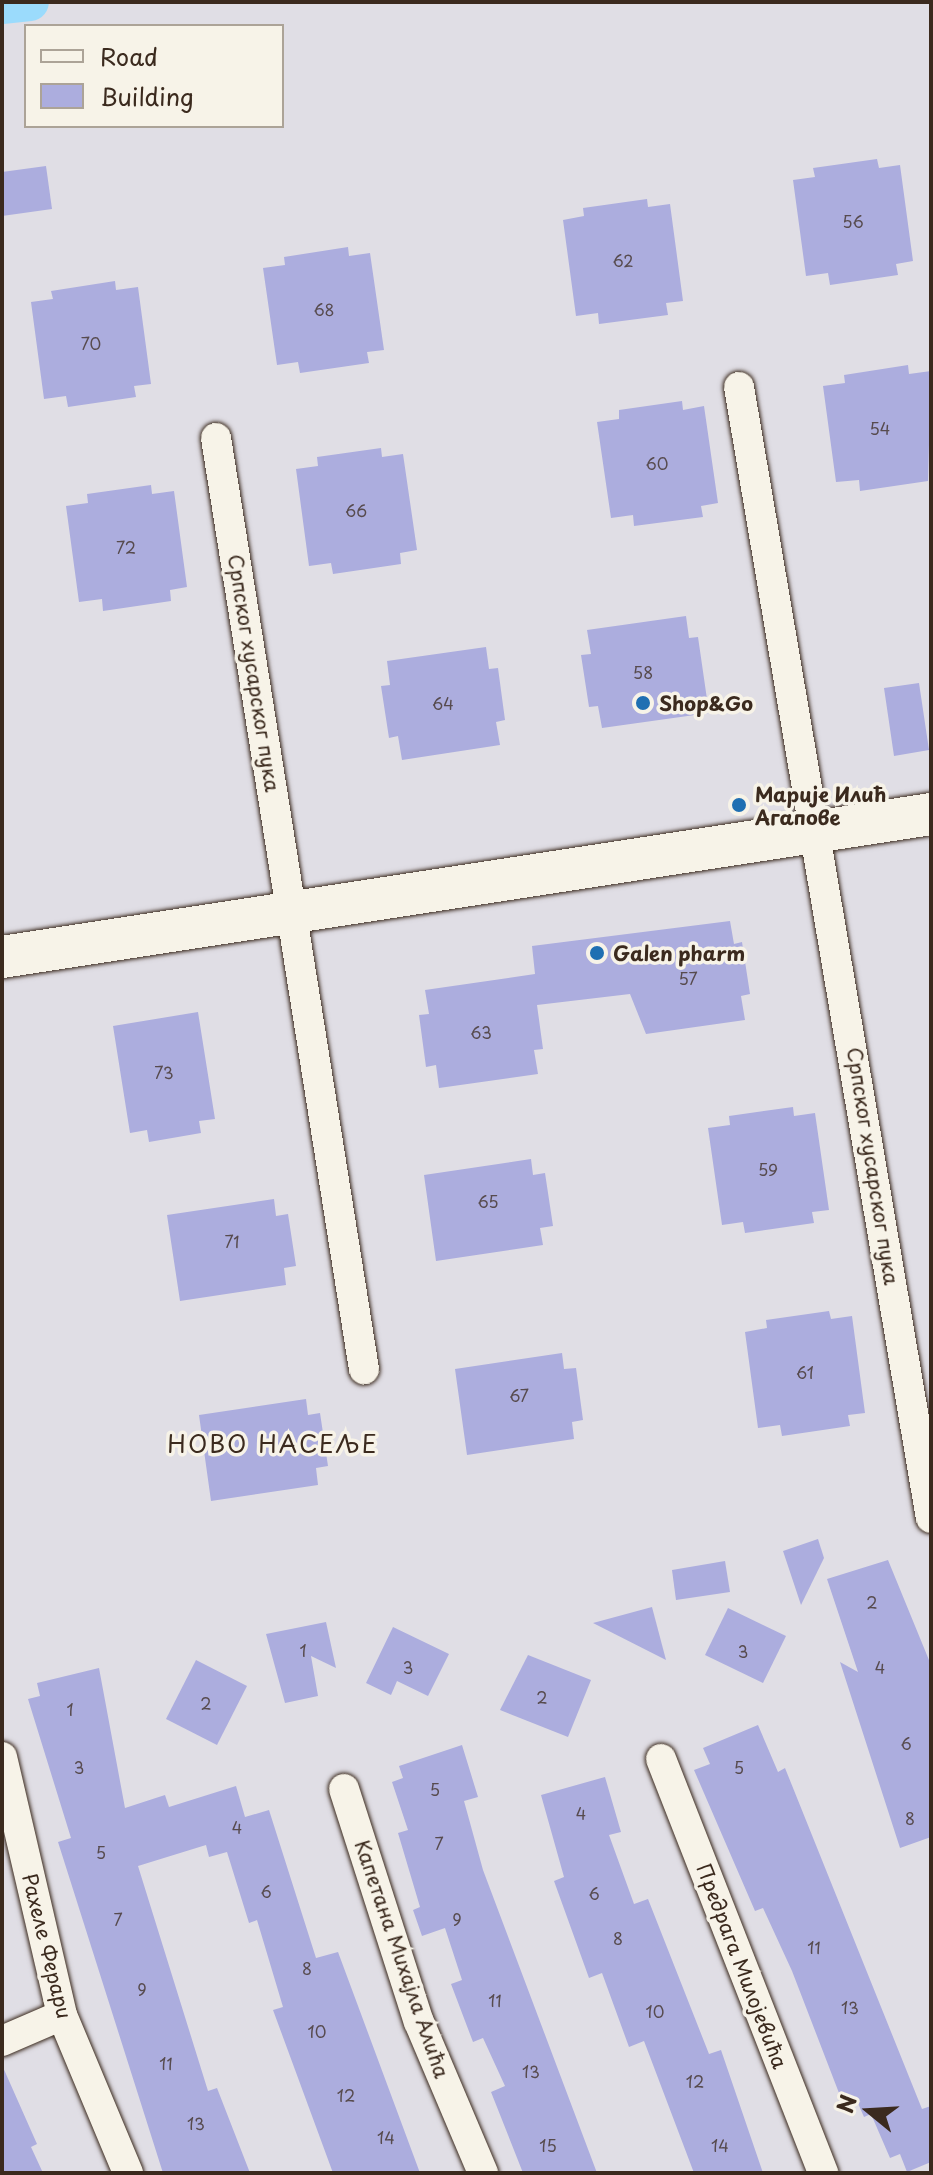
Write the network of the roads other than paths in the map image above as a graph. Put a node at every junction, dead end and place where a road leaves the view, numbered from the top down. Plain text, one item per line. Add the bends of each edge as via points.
1 (739, 387) dead end
2 (216, 438) dead end
3 (931, 814) edge
4 (819, 830) junction
5 (291, 909) junction
6 (2, 957) edge
7 (364, 1369) dead end
8 (929, 1510) edge
9 (2, 1757) edge
10 (661, 1759) dead end
11 (344, 1789) dead end
12 (62, 2015) junction
13 (2, 2041) edge
14 (128, 2173) edge
15 (483, 2173) edge
16 (823, 2173) edge

1 - 4 street, Српског хусарског пука
2 - 5 street, Српског хусарског пука
3 - 4 street
4 - 5 street
4 - 8 street, Српског хусарског пука
5 - 6 street
5 - 7 street, Српског хусарског пука
9 - 12 street, Рахеле Ферари
10 - 16 street, Предрага Милојевића
11 - 15 street, Капетана Михајла Алића via 419,2022
12 - 13 street
12 - 14 street, Рахеле Ферари

